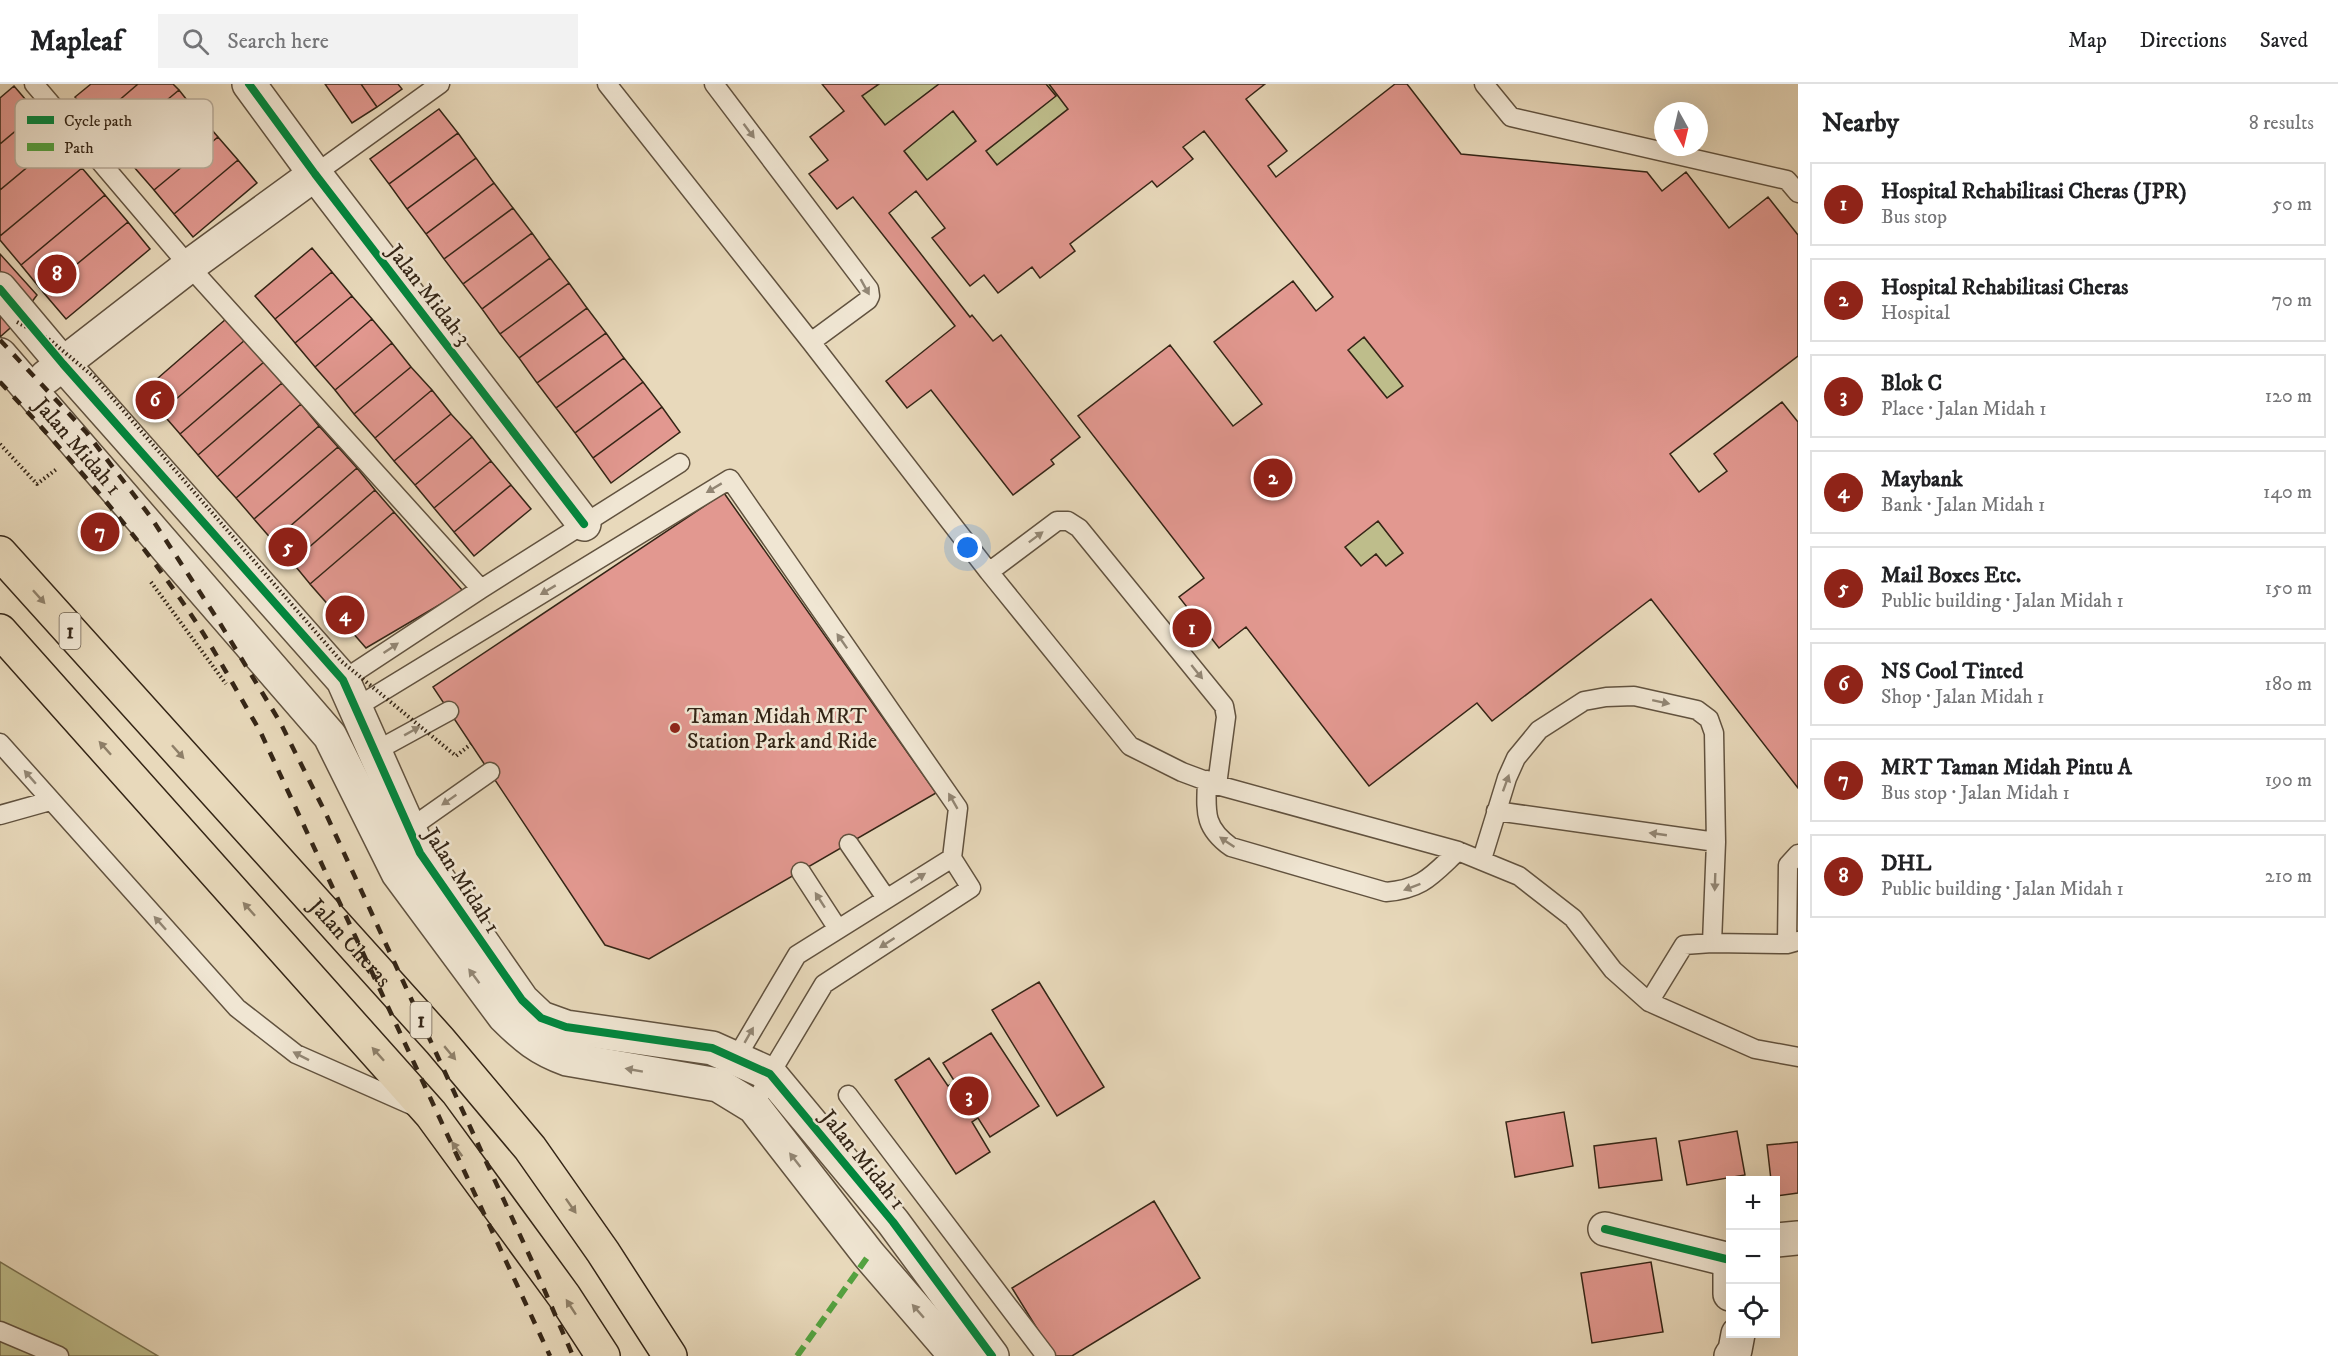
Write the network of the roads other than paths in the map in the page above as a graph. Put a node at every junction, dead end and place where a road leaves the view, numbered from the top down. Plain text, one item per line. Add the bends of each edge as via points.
1 (34, 84) edge
2 (249, 84) edge
3 (440, 84) edge
4 (607, 84) edge
5 (714, 84) edge
6 (1484, 84) edge
7 (47, 99) edge
8 (106, 168) edge
9 (315, 174) junction
10 (1798, 193) edge
11 (189, 266) junction
12 (0, 289) edge
13 (811, 342) junction
14 (0, 356) edge
15 (63, 364) junction
16 (30, 390) junction
17 (680, 463) dead end
18 (584, 524) junction
19 (0, 553) edge
20 (989, 572) junction
21 (481, 589) junction
22 (0, 631) edge
23 (349, 694) junction
24 (449, 711) dead end
25 (0, 742) edge
26 (374, 752) junction
27 (490, 772) dead end
28 (1212, 782) junction
29 (51, 801) junction
30 (1496, 811) junction
31 (0, 815) edge
32 (409, 829) junction
33 (1716, 842) junction
34 (849, 844) dead end
35 (1458, 851) junction
36 (1798, 854) edge
37 (951, 858) junction
38 (1482, 860) junction
39 (801, 872) dead end
40 (886, 898) junction
41 (838, 929) junction
42 (1792, 942) edge
43 (1712, 943) junction
44 (1648, 1002) junction
45 (1798, 1057) edge
46 (727, 1072) junction
47 (770, 1074) junction
48 (848, 1095) dead end
49 (754, 1107) junction
50 (431, 1114) junction
51 (1605, 1229) dead end
52 (1798, 1238) edge
53 (1780, 1240) edge
54 (1726, 1259) edge
55 (0, 1331) edge
56 (1737, 1338) edge
57 (59, 1356) edge
58 (603, 1356) edge
59 (670, 1356) edge
60 (956, 1356) edge
61 (992, 1356) edge
62 (1046, 1356) edge
63 (1731, 1356) edge

1 - 7 lane
2 - 9 street, Jalan Midah 3
3 - 9 lane
4 - 13 lane
5 -> 13 lane via 869,289 868,300
6 - 10 lane via 1511,117 1787,180
8 - 11 lane
9 - 11 street
9 - 18 street, Jalan Midah 3
11 - 15 street
11 - 21 lane
12 - 15 street, Jalan Midah 1
13 - 20 lane
14 - 16 street, Jalan Midah 1
15 - 16 street
15 - 23 street, Jalan Midah 1
46 -> 16 street, Jalan Midah 1 via 567,1059 545,1051 523,1036 398,873 330,736
17 - 18 lane
18 - 21 lane
19 -> 59 highway, Jalan Cheras / 1 via 500,1112 603,1252
20 - 28 lane via 1130,746
20 -> 28 lane via 1057,521 1068,521 1079,528 1224,706 1226,717
23 -> 21 lane
50 -> 22 highway, 1
23 - 26 street, Jalan Midah 1
37 -> 23 lane via 958,808 730,479
26 -> 24 lane
29 -> 25 lane
26 - 32 street, Jalan Midah 1
27 -> 32 lane
28 - 35 lane
35 -> 28 lane via 1420,885 1386,892 1231,847 1209,825 1206,813
29 - 31 lane
50 -> 29 lane via 296,1054 237,1008
33 -> 30 lane
30 -> 33 lane via 1516,758 1539,730 1584,701 1634,696 1697,710 1709,719 1714,733
30 - 38 lane
32 - 46 street, Jalan Midah 1 via 420,853 522,1000 541,1018 566,1027 712,1048
33 -> 43 lane
34 - 40 lane
35 - 38 lane
36 - 42 lane via 1788,864
40 -> 37 lane
37 -> 47 lane via 971,888 824,984
38 - 44 lane via 1519,876 1573,918 1613,970
41 -> 39 lane
40 - 41 lane
46 -> 41 lane via 796,955
42 - 43 lane
43 - 44 lane via 1684,945
44 - 45 lane via 1755,1049
46 - 47 street, Jalan Midah 1
46 - 49 street, Jalan Midah 1
47 - 49 lane
47 - 61 street, Jalan Midah 1 via 892,1222
48 - 62 lane
60 -> 49 street, Jalan Midah 1 via 869,1255
58 -> 50 highway, 1
51 - 54 street
52 - 53 street
55 - 57 lane
56 - 63 street

